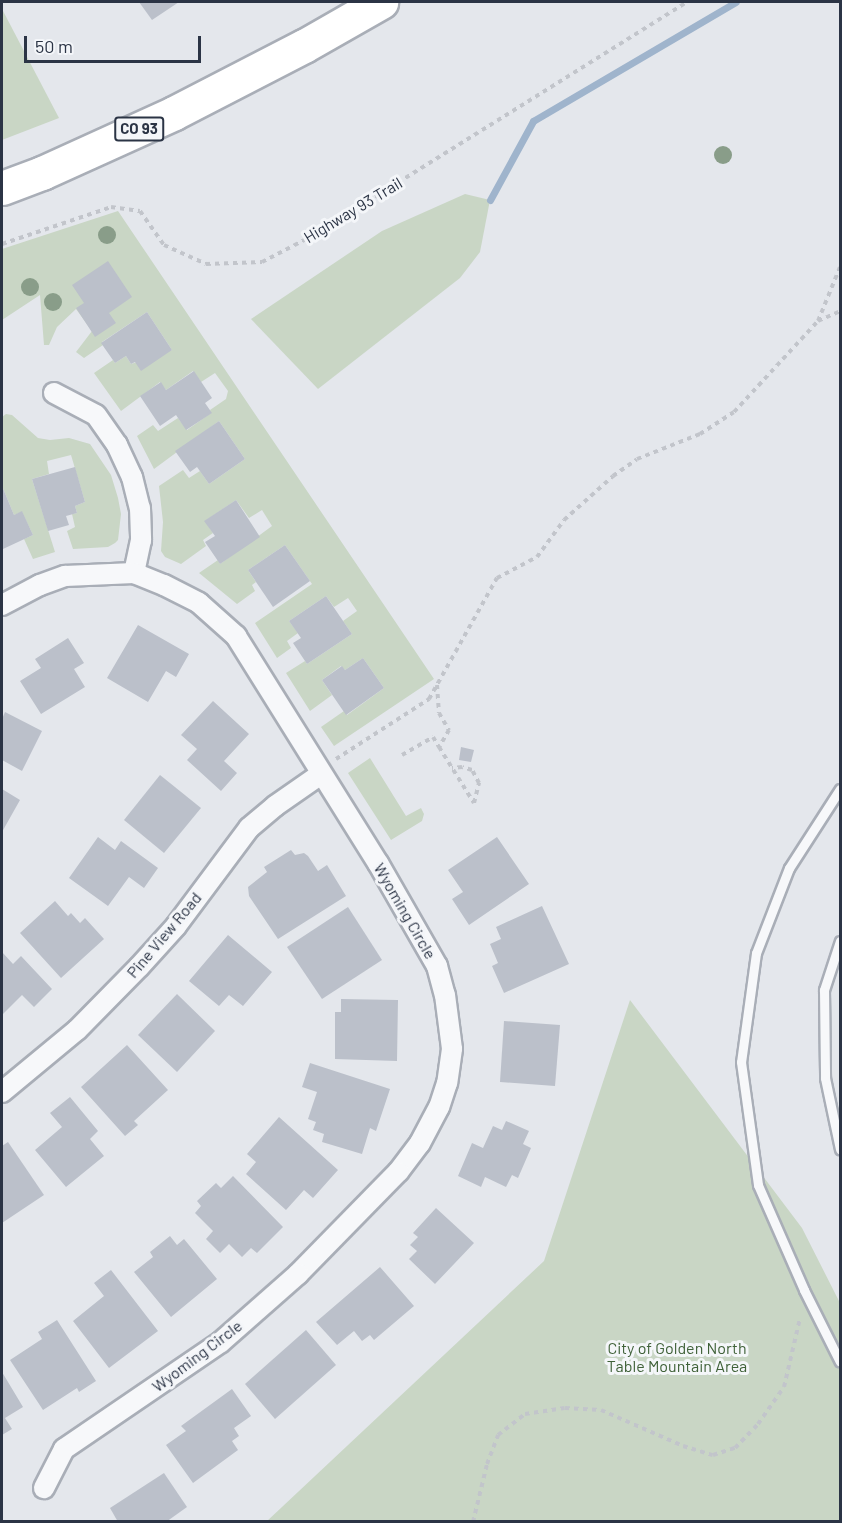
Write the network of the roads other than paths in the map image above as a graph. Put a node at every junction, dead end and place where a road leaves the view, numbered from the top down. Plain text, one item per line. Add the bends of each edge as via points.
1 (381, 2) edge
2 (2, 188) edge
3 (54, 393) dead end
4 (134, 573) junction
5 (2, 605) edge
6 (321, 774) junction
7 (840, 789) edge
8 (840, 941) edge
9 (2, 1092) edge
10 (840, 1149) edge
11 (840, 1362) edge
12 (44, 1488) dead end

1 - 2 highway, CO 93 via 174,112
3 - 4 street via 96,415 117,445 132,477 140,508 141,540
4 - 5 street, Wyoming Circle via 65,576
4 - 6 street, Wyoming Circle via 199,603 236,636
6 - 9 street, Pine View Road via 249,828 176,926 139,968 77,1030
6 - 12 street, Wyoming Circle via 437,966 452,1049 439,1107 420,1143 398,1172 298,1274 194,1362 64,1449
7 - 11 lane via 789,868 756,953 741,1062 758,1185
8 - 10 lane via 824,990 825,1078

